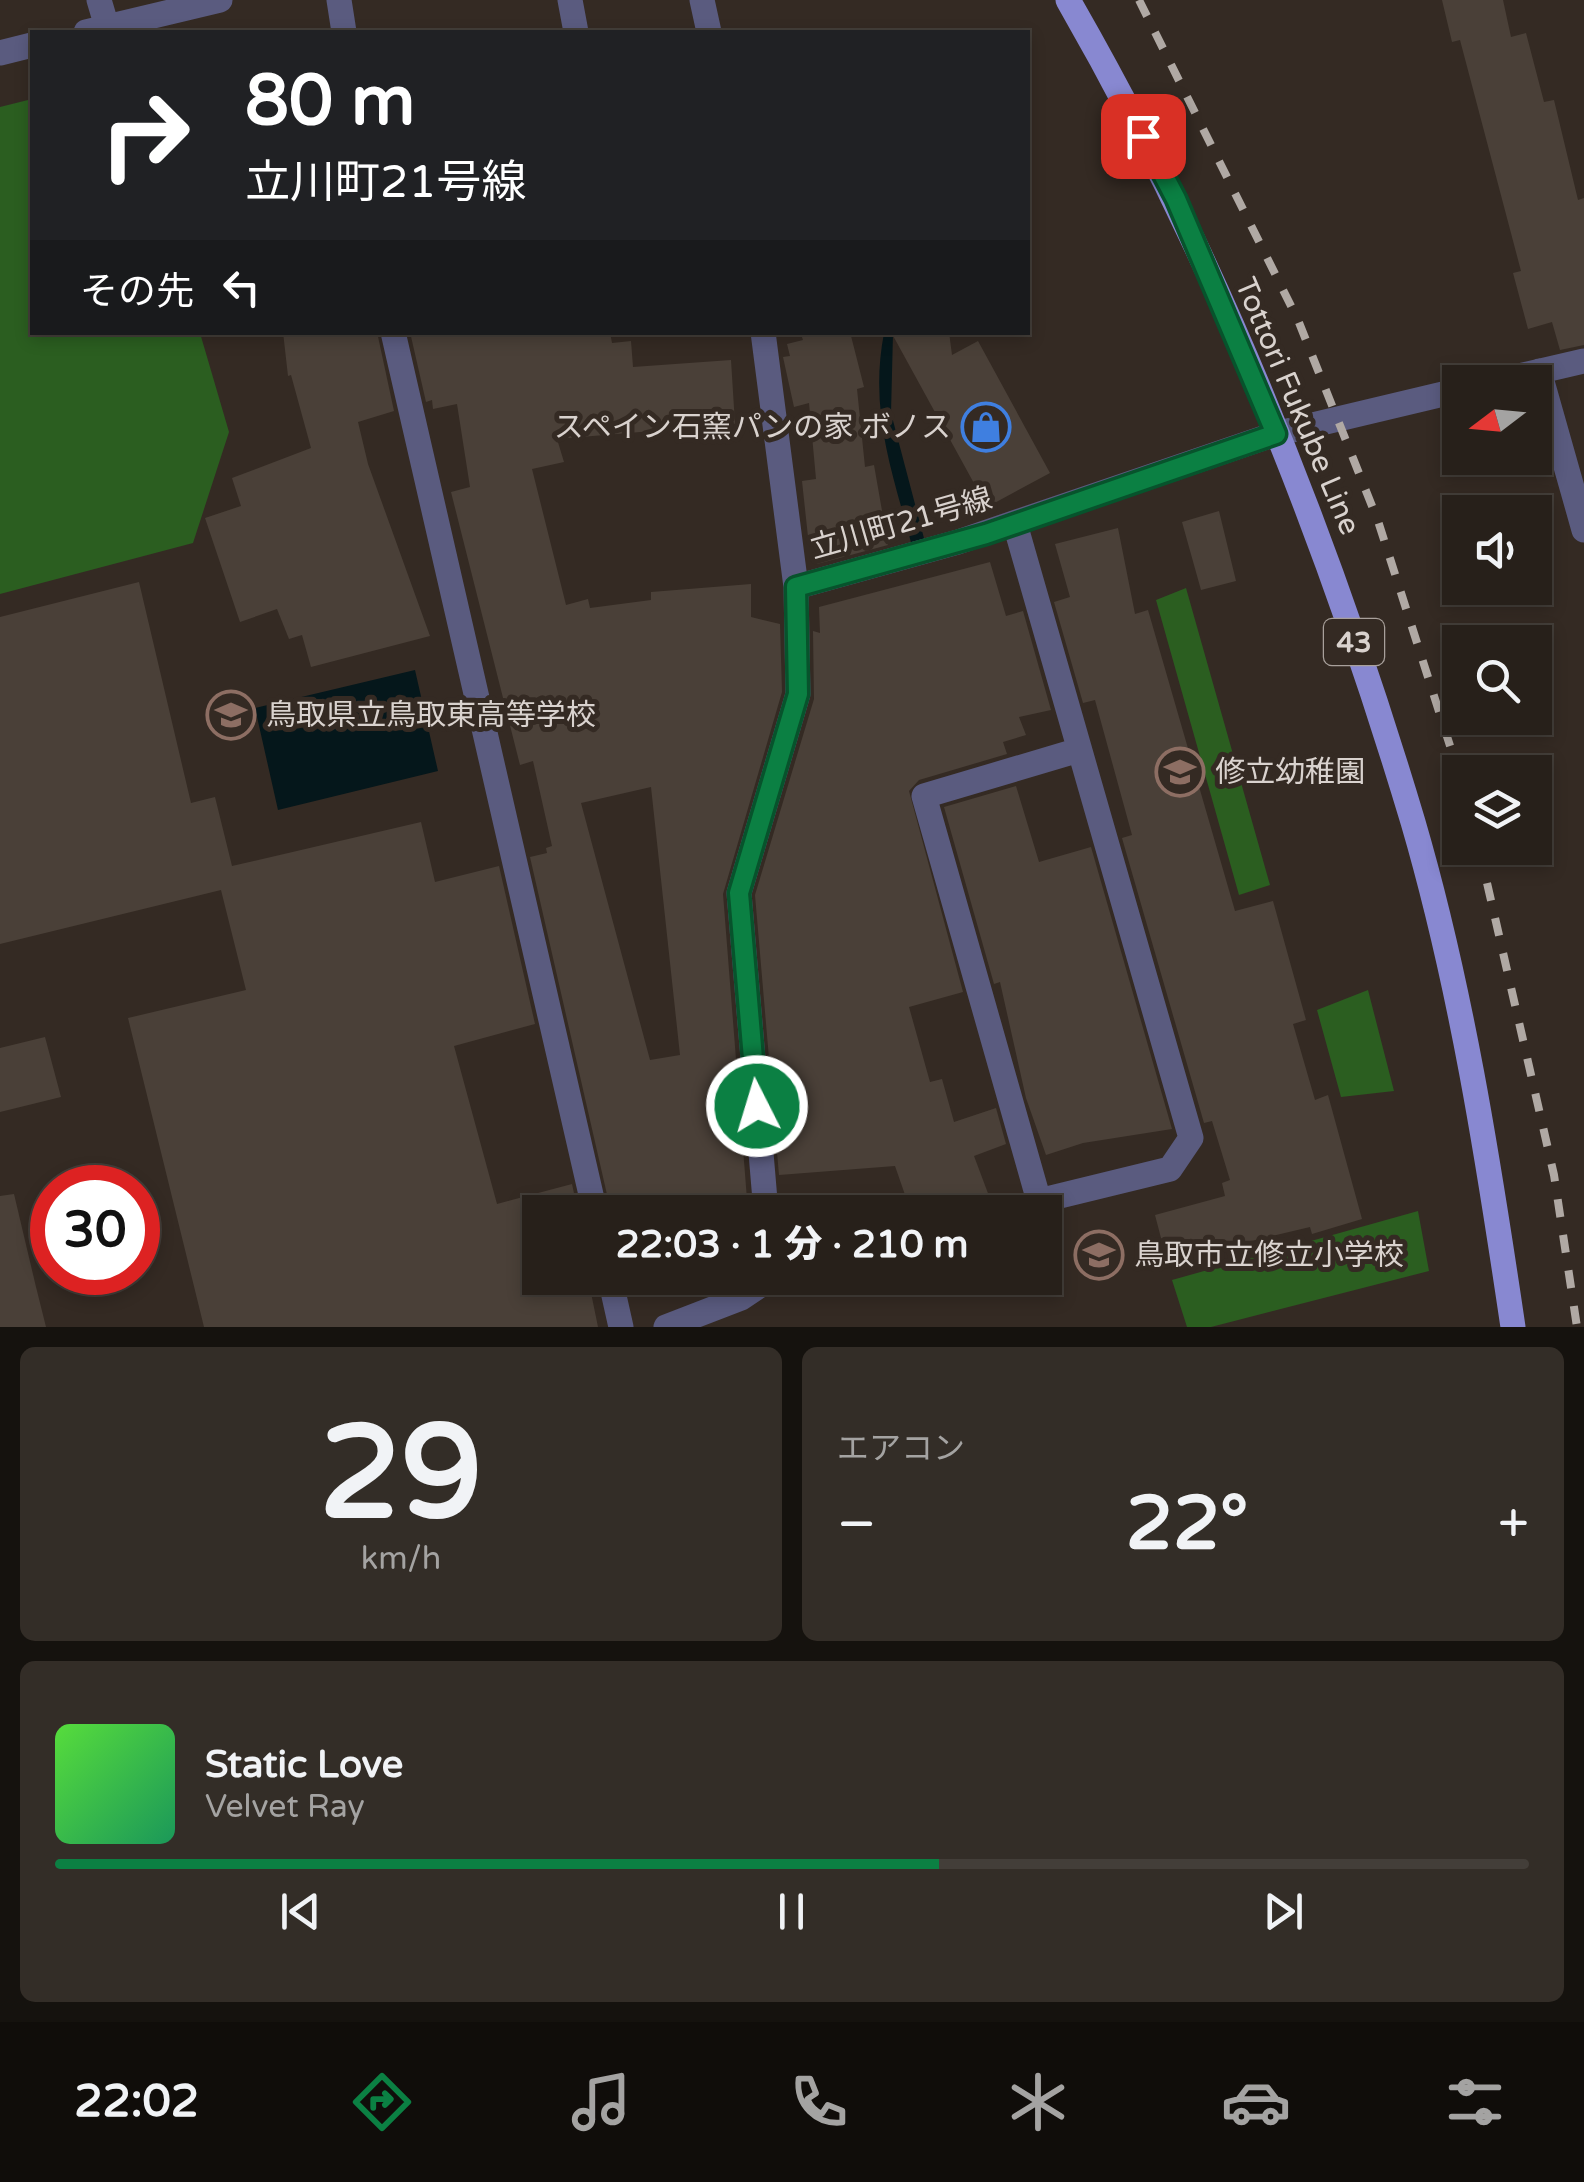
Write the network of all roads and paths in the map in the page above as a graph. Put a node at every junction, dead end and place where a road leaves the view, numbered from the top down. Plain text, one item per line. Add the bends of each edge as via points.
1 (100, 0) edge
2 (220, 0) edge
3 (339, 0) edge
4 (570, 0) edge
5 (702, 0) edge
6 (1068, 0) edge
7 (96, 30) edge
8 (344, 30) edge
9 (576, 30) edge
10 (709, 30) edge
11 (30, 46) edge
12 (0, 53) edge
13 (393, 335) edge
14 (763, 335) edge
15 (1584, 361) edge
16 (1552, 369) edge
17 (1442, 394) edge
18 (1552, 418) edge
19 (1276, 434) junction
20 (1014, 524) junction
21 (1584, 530) edge
22 (796, 587) junction
23 (1079, 750) junction
24 (591, 1195) edge
25 (765, 1195) edge
26 (614, 1295) edge
27 (746, 1295) edge
28 (621, 1327) edge
29 (666, 1327) edge
30 (1513, 1327) edge

1 - 7 street
2 - 7 street
3 - 8 street
4 - 9 street
5 - 10 street
6 - 19 main road, Tottori Fukube Line / 43 via 1176,199
11 - 12 street
13 - 24 street
14 - 22 street
15 - 16 street
17 - 19 street, 立川町21号線
18 - 21 street
19 - 20 street, 立川町21号線
19 - 30 main road, Tottori Fukube Line / 43 via 1332,571 1414,825 1468,1054
20 - 22 street, 立川町21号線
20 - 23 street
22 - 25 street, 立川町21号線 via 798,694 739,893
23 - 23 street via 1191,1138 1170,1169 1039,1202 924,796
26 - 28 street
27 - 29 street

